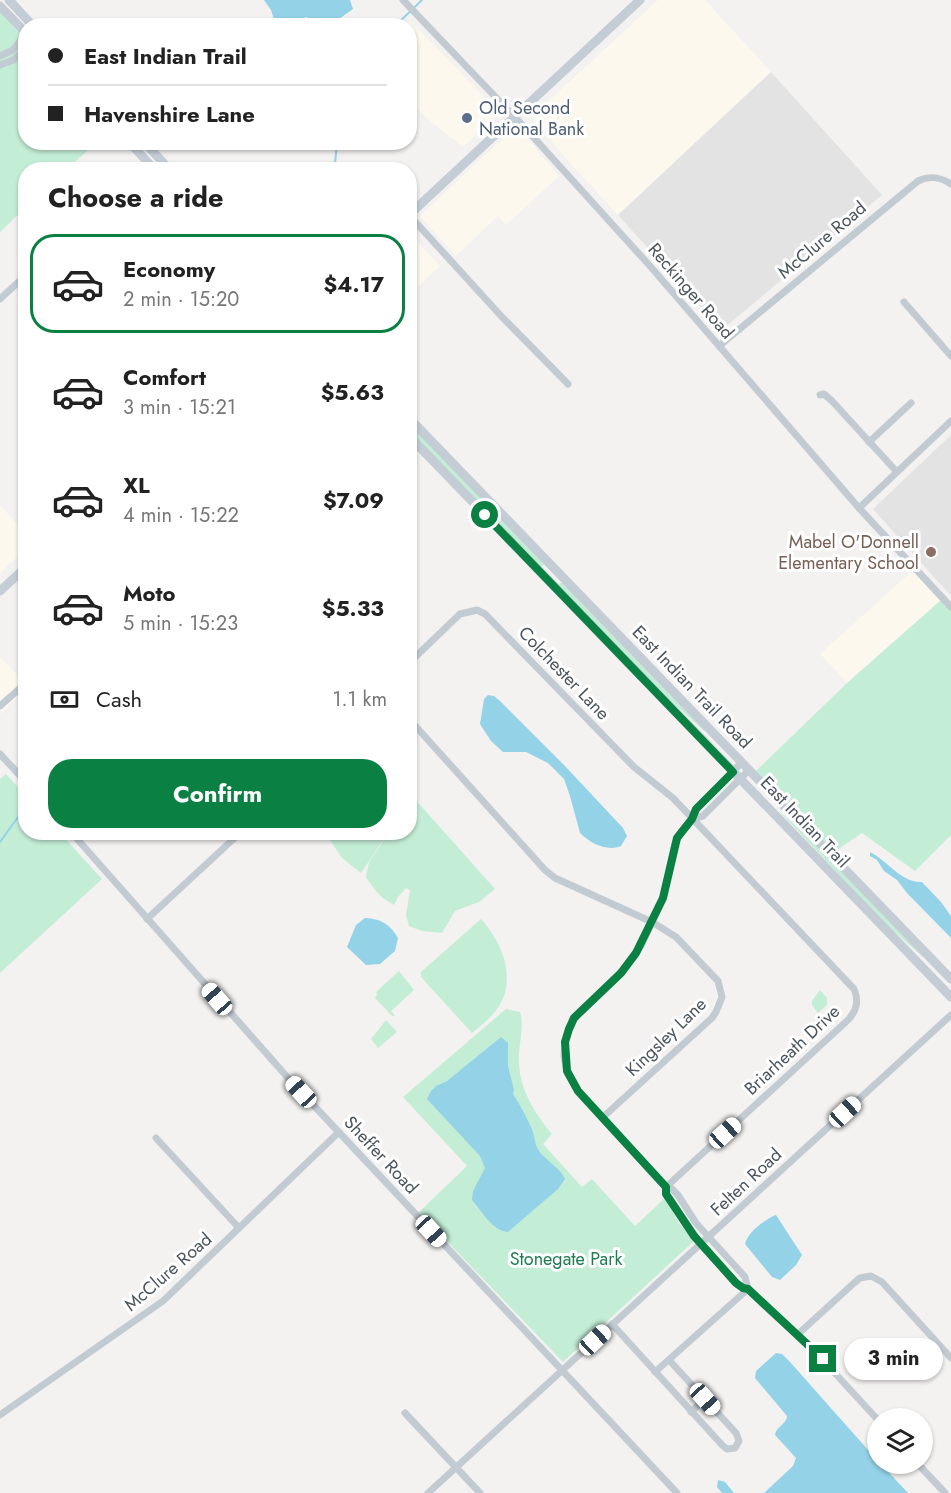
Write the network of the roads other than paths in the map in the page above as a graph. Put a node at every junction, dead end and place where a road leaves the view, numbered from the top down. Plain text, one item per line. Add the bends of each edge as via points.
1 (9, 0) edge
2 (640, 0) edge
3 (404, 2) edge
4 (0, 6) edge
5 (26, 18) edge
6 (18, 25) edge
7 (18, 44) edge
8 (0, 56) edge
9 (18, 56) edge
10 (0, 65) edge
11 (514, 116) junction
12 (136, 150) edge
13 (151, 150) edge
14 (148, 162) edge
15 (163, 162) edge
16 (951, 184) edge
17 (417, 208) edge
18 (417, 223) edge
19 (18, 283) edge
20 (0, 299) edge
21 (904, 302) dead end
22 (719, 345) junction
23 (951, 356) edge
24 (568, 384) dead end
25 (820, 395) dead end
26 (911, 403) dead end
27 (951, 421) edge
28 (417, 426) edge
29 (869, 442) junction
30 (417, 444) edge
31 (897, 472) junction
32 (859, 508) junction
33 (555, 570) junction
34 (18, 574) edge
35 (546, 578) junction
36 (0, 591) edge
37 (951, 607) edge
38 (417, 655) edge
39 (18, 690) edge
40 (0, 706) edge
41 (417, 728) edge
42 (0, 754) edge
43 (746, 766) junction
44 (733, 772) junction
45 (18, 773) edge
46 (740, 779) junction
47 (692, 819) junction
48 (77, 840) edge
49 (232, 840) edge
50 (147, 919) junction
51 (652, 922) junction
52 (951, 979) edge
53 (951, 997) edge
54 (951, 1015) edge
55 (602, 1118) junction
56 (339, 1132) junction
57 (156, 1138) dead end
58 (666, 1187) junction
59 (239, 1228) junction
60 (708, 1237) junction
61 (701, 1244) junction
62 (748, 1289) junction
63 (612, 1324) junction
64 (797, 1335) junction
65 (951, 1358) edge
66 (669, 1360) junction
67 (562, 1371) junction
68 (655, 1372) junction
69 (705, 1399) junction
70 (867, 1408) edge
71 (691, 1412) junction
72 (405, 1413) dead end
73 (0, 1416) edge
74 (456, 1467) junction
75 (927, 1474) edge
76 (428, 1493) edge
77 (480, 1493) edge
78 (677, 1493) edge
79 (945, 1493) edge

1 - 5 main road
2 - 11 main road
3 - 11 street, Reckinger Road
4 - 6 main road
7 - 8 street
9 - 10 street
11 - 17 main road
11 - 22 street, Reckinger Road
12 - 14 main road
13 - 15 main road
16 - 22 street, McClure Road via 938,178 918,181
18 - 24 street
19 - 20 street
21 - 23 street
22 - 32 street, Reckinger Road
25 - 29 street via 832,401
26 - 29 street
27 - 31 street
28 - 33 main road, East Indian Trail Road
29 - 31 street
30 - 35 main road, East Indian Trail
31 - 32 street
32 - 37 street, Reckinger Road
33 - 35 main road
33 - 43 main road, East Indian Trail Road
34 - 36 main road
35 - 44 main road, East Indian Trail
38 - 47 street, Colchester Lane via 460,614 477,610 485,614 634,767
39 - 40 street
41 - 51 street via 545,870
42 - 45 street
43 - 44 street
43 - 46 street
43 - 52 main road, East Indian Trail Road
44 - 46 main road, East Indian Trail
44 - 47 street via 696,809
46 - 47 street via 703,816
46 - 53 main road, East Indian Trail
47 - 51 street via 675,844 665,889
47 - 58 street, Briarheath Drive via 848,981 858,1002 848,1020
48 - 50 street, Sheffer Road
49 - 50 street
50 - 56 street, Sheffer Road
51 - 55 street via 628,964 574,1018 565,1042 572,1082
51 - 55 street, Kingsley Lane via 676,938 713,975 722,997 712,1018
54 - 60 street, Felten Road
55 - 58 street
56 - 59 street, McClure Road
56 - 67 street, Sheffer Road
57 - 59 street
58 - 60 street via 678,1195
58 - 61 street via 666,1194
59 - 73 street, McClure Road via 155,1307
60 - 61 street, Felten Road
60 - 62 street via 745,1277
61 - 62 street via 736,1283
61 - 63 street, Felten Road
62 - 64 street
62 - 66 street
63 - 67 street, Felten Road
63 - 68 street
64 - 65 street via 860,1278 872,1276 882,1282
64 - 70 street
66 - 68 street
66 - 69 street
67 - 74 street, Felten Road
67 - 78 street, Sheffer Road
68 - 71 street
69 - 71 street
69 - 71 street via 738,1436 735,1448 723,1446
72 - 74 street
74 - 76 street, Felten Road
74 - 77 street
75 - 79 street

